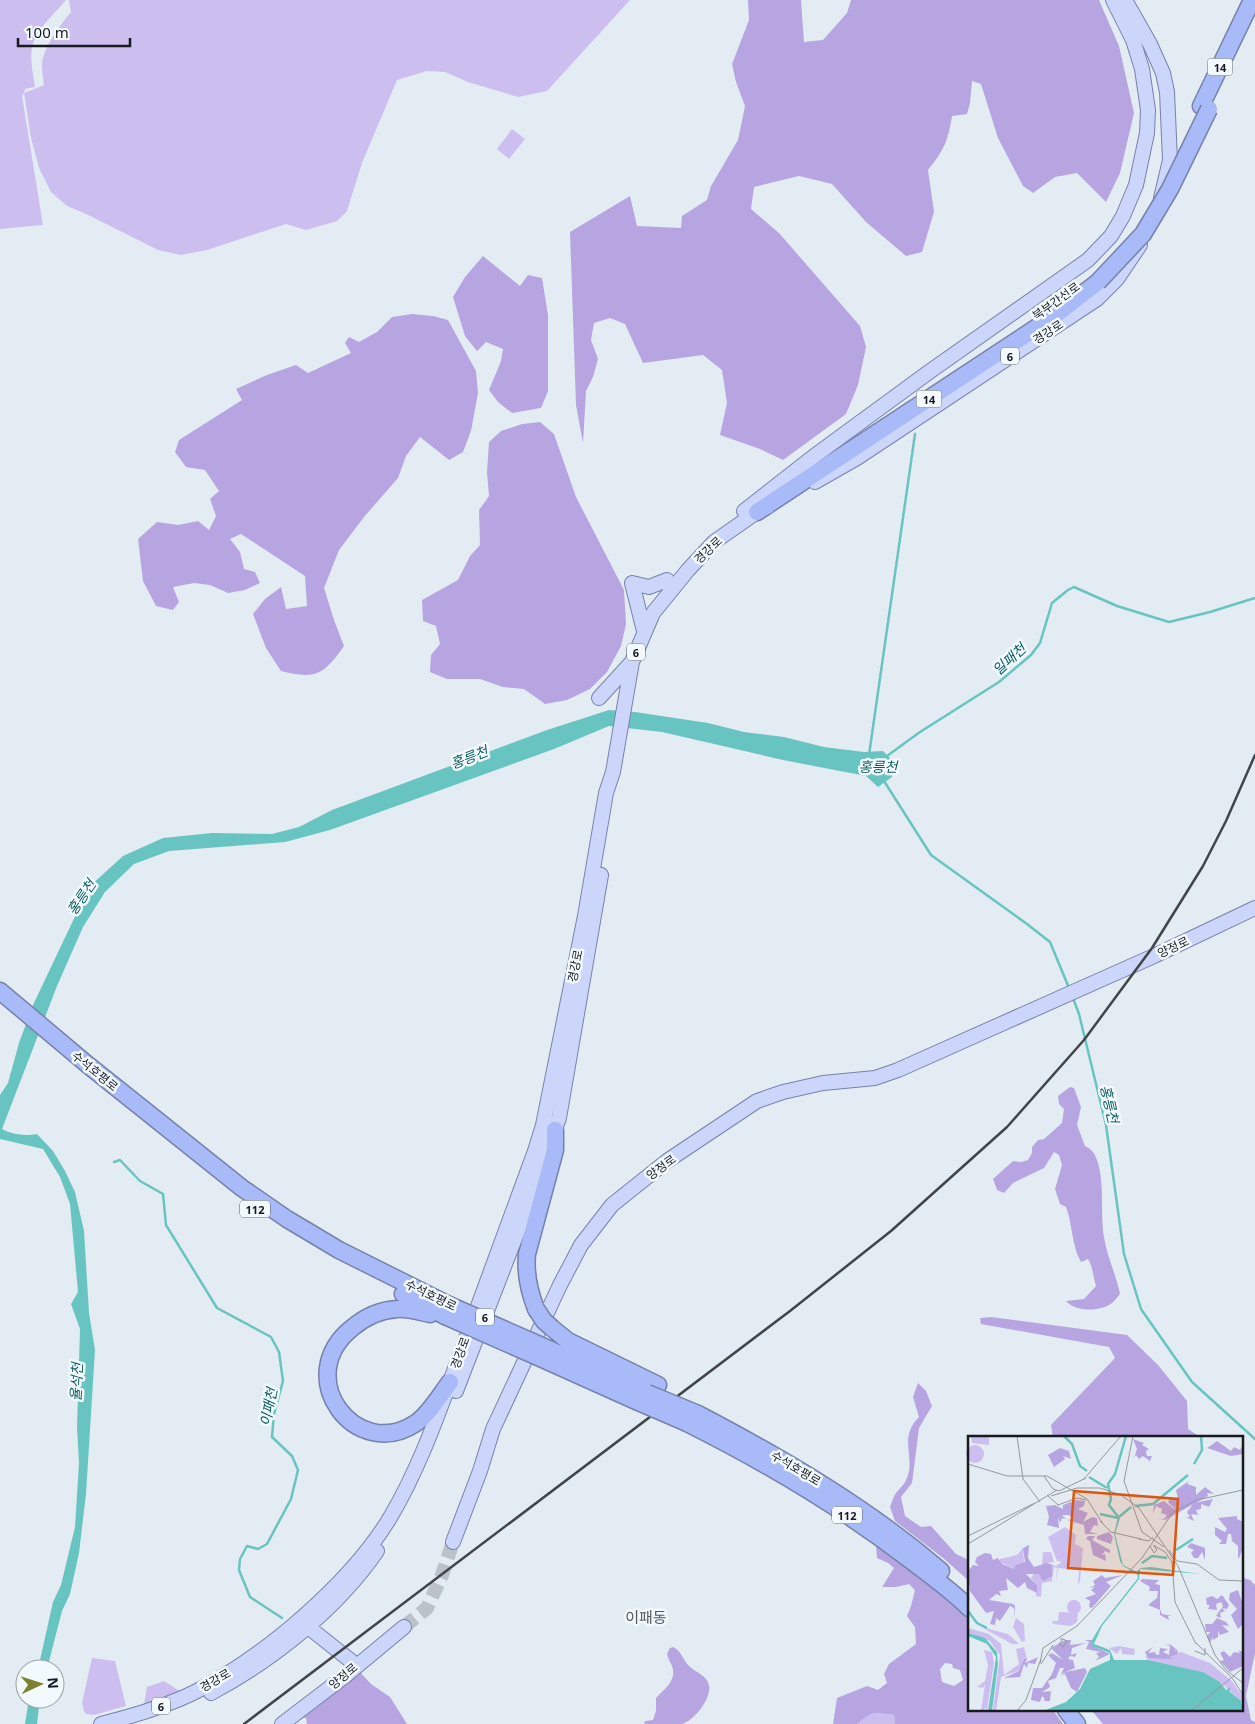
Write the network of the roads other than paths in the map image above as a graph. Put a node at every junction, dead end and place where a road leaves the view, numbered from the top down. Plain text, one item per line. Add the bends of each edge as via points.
1 (1113, 0) edge
2 (1125, 0) edge
3 (1252, 0) edge
4 (1255, 13) edge
5 (1240, 34) junction
6 (1146, 88) junction
7 (1167, 92) junction
8 (1170, 126) junction
9 (1147, 133) junction
10 (1092, 272) junction
11 (1117, 279) junction
12 (755, 508) junction
13 (668, 580) junction
14 (659, 605) junction
15 (644, 631) junction
16 (632, 662) junction
17 (599, 698) dead end
18 (613, 772) junction
19 (1255, 908) edge
20 (0, 991) edge
21 (0, 1005) edge
22 (86, 1069) junction
23 (555, 1130) junction
24 (447, 1310) junction
25 (450, 1382) junction
26 (647, 1393) junction
27 (721, 1433) junction
28 (453, 1542) tunnel mouth
29 (968, 1594) edge
30 (968, 1607) edge
31 (303, 1623) junction
32 (404, 1627) tunnel mouth
33 (356, 1665) junction
34 (1068, 1712) edge
35 (1081, 1712) edge
36 (101, 1724) edge
37 (135, 1724) edge
38 (282, 1724) edge
39 (1077, 1724) edge
40 (1090, 1724) edge

1 - 6 main road, 경강로 / 6 via 1133,40
2 - 7 main road, 경강로 / 6 via 1150,44
3 - 5 highway, 북부간선로 / 14
4 - 5 highway, 북부간선로 / 14
5 - 10 highway, 북부간선로 / 14, bridge via 1170,190 1142,234
6 - 7 main road via 1148,81 1155,80
6 - 9 main road, 경강로 / 6
7 - 8 main road, 경강로 / 6
8 - 9 main road via 1164,146 1156,150
8 - 11 main road, 경강로 / 6 via 1170,160 1160,201 1143,241
9 - 10 main road, 경강로 / 6 via 1136,185 1124,216
10 - 11 main road
10 - 12 main road, 경강로 / 6 via 929,372 813,457
10 - 12 highway, 북부간선로 / 14 via 1054,316
11 - 12 main road, 경강로 / 6 via 1097,299 858,458 820,480
12 - 13 main road, 경강로 / 6 via 704,541
12 - 14 main road, 경강로 / 6 via 714,542
13 - 14 main road, 경강로 / 6 via 662,589
13 - 15 main road via 649,587 632,582
14 - 15 main road, 경강로 / 6
15 - 16 main road, 경강로 / 6
16 - 17 main road
16 - 18 main road, 경강로 / 6
18 - 23 main road, 경강로 / 6 via 614,788 593,928
18 - 25 main road, 경강로 / 6 via 606,793 543,1125
19 - 28 main road, 양정로 via 898,1070 875,1078 823,1083 757,1101 667,1161 612,1205 580,1245 492,1429
20 - 22 highway, 수석호평로 / 112
21 - 22 highway, 수석호평로 / 112
22 - 24 highway, 수석호평로 / 112 via 184,1156 248,1204 338,1260
23 - 26 highway, bridge via 554,1150 527,1254 528,1283 536,1309 544,1321 568,1341
23 - 31 main road, 경강로 / 6 via 464,1370 407,1503 361,1574
24 - 25 highway via 398,1309 369,1316 346,1332 334,1350 327,1376 328,1389 340,1413 370,1431 388,1432 416,1422
24 - 26 highway, 수석호평로 / 112, bridge via 540,1352
25 - 31 main road, 경강로 / 6 via 415,1470 392,1515 371,1546
26 - 27 highway, 수석호평로 / 112, bridge
26 - 27 highway, 수석호평로 / 112, bridge via 698,1414
27 - 29 highway, 수석호평로 / 112 via 817,1480 925,1557
27 - 30 highway, 수석호평로 / 112 via 886,1541
31 - 33 main road
31 - 36 main road, 경강로 / 6 via 196,1691 158,1707
31 - 37 main road, 경강로 / 6 via 270,1656 238,1678 183,1706
32 - 33 main road, 양정로
33 - 38 main road, 양정로
34 - 39 highway
35 - 40 highway

